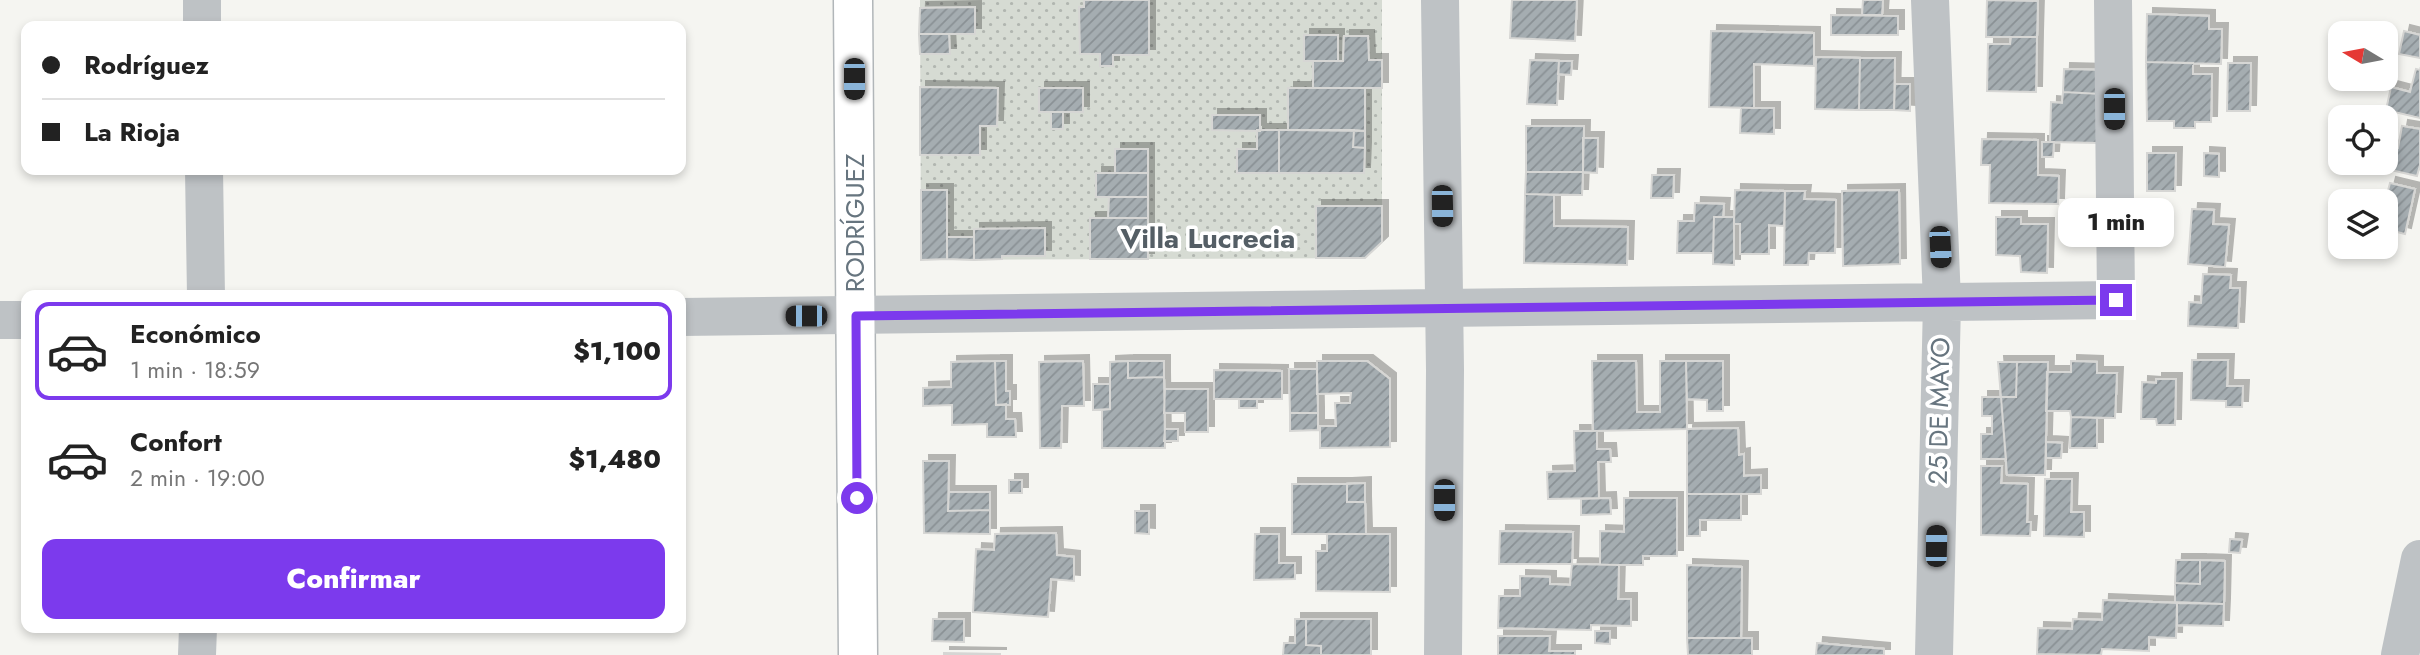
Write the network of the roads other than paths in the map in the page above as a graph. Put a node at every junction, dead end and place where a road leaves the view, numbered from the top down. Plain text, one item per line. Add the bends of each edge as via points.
1 (202, 0) edge
2 (853, 0) edge
3 (1440, 0) edge
4 (1930, 0) edge
5 (2113, 0) edge
6 (202, 21) edge
7 (204, 175) edge
8 (206, 290) edge
9 (1942, 302) junction
10 (1443, 309) junction
11 (856, 316) junction
12 (686, 317) edge
13 (0, 320) edge
14 (21, 320) edge
15 (2420, 559) edge
16 (198, 633) edge
17 (197, 655) edge
18 (858, 655) edge
19 (1443, 655) edge
20 (1934, 655) edge
21 (2400, 655) edge

1 - 6 street
2 - 11 main road, RODRÍGUEZ
3 - 10 street
4 - 9 street, 25 DE MAYO
5 - 9 street via 2116,300
7 - 8 street
9 - 10 street
9 - 20 street, 25 DE MAYO
10 - 11 street
10 - 19 street
11 - 12 street
11 - 18 main road, RODRÍGUEZ
13 - 14 street
15 - 21 street
16 - 17 street

